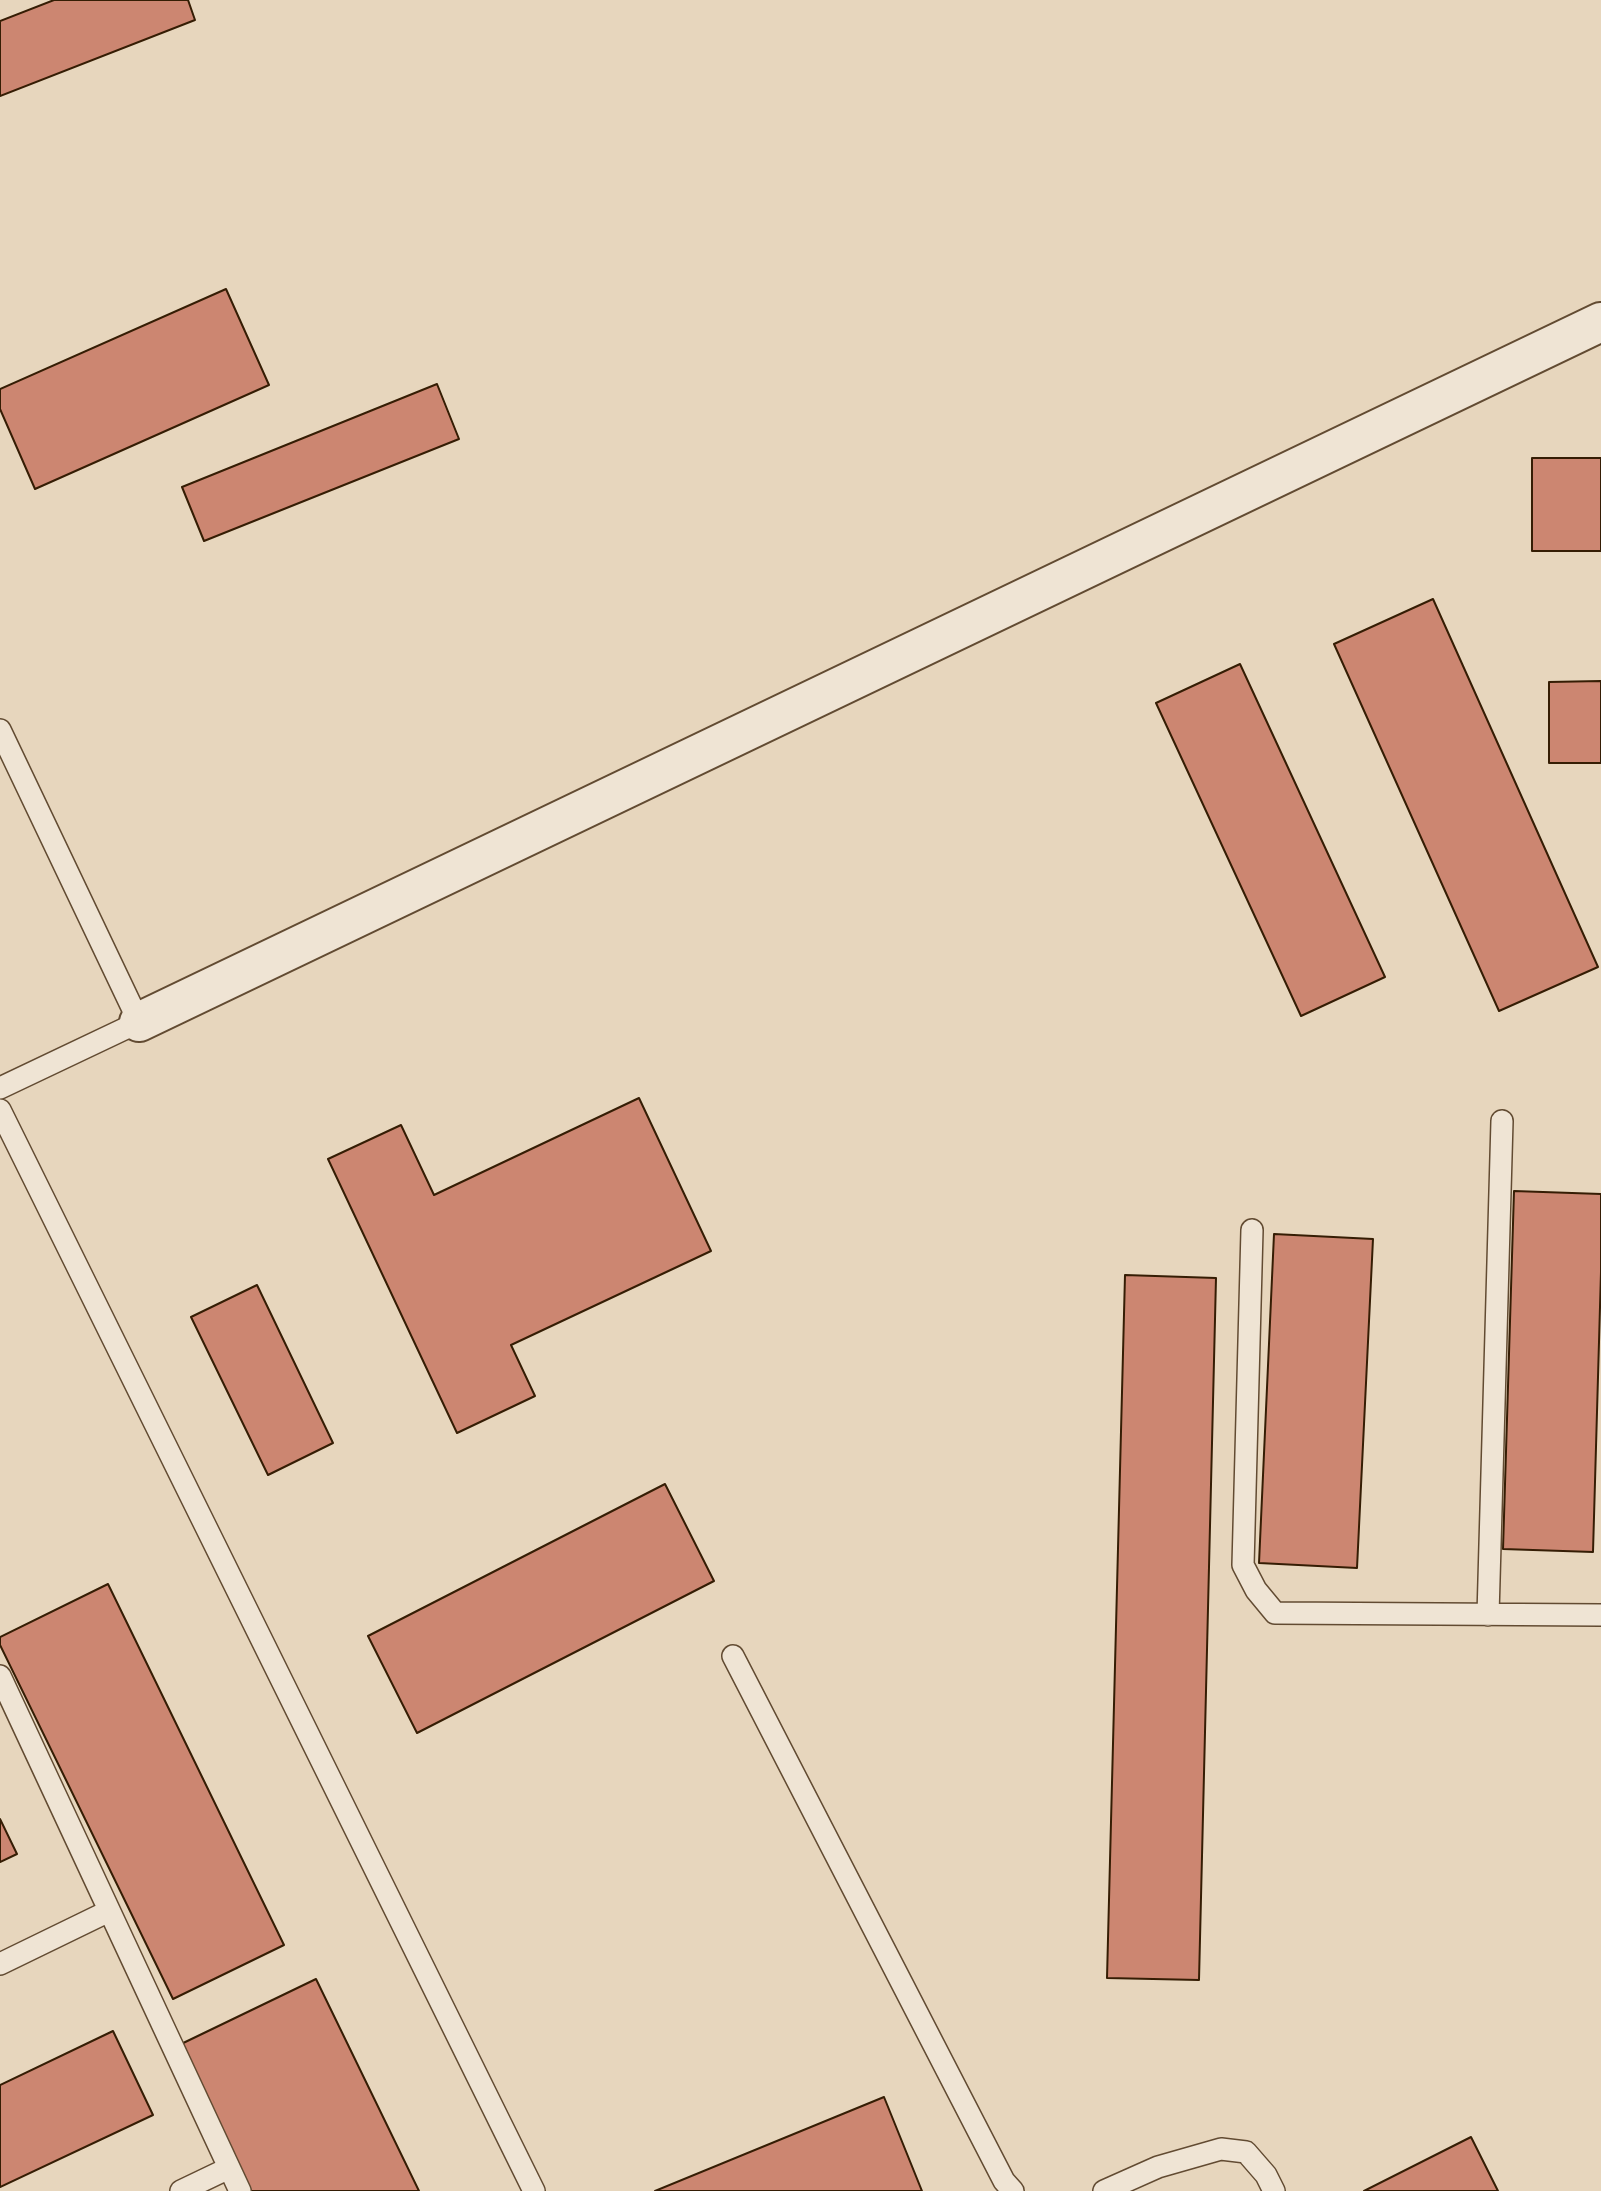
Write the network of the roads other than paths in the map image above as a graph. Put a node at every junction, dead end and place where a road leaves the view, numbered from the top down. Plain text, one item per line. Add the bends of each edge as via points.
1 (1601, 322) edge
2 (0, 730) edge
3 (139, 1022) junction
4 (0, 1088) edge
5 (0, 1110) edge
6 (1502, 1121) dead end
7 (1252, 1230) dead end
8 (1488, 1615) junction
9 (1601, 1615) edge
10 (733, 1656) dead end
11 (0, 1676) edge
12 (109, 1912) junction
13 (0, 1964) edge
14 (229, 2168) junction
15 (181, 2191) edge
16 (240, 2191) edge
17 (534, 2191) edge
18 (1013, 2191) edge
19 (1104, 2191) edge
20 (1274, 2191) edge

1 - 3 street
2 - 3 lane
3 - 4 lane
5 - 17 lane
6 - 8 lane
7 - 8 lane via 1243,1565 1255,1590 1275,1614
8 - 9 lane
10 - 18 lane
11 - 12 lane
12 - 13 lane
12 - 14 lane
14 - 15 lane
14 - 16 lane
19 - 20 lane via 1221,2149 1246,2152

